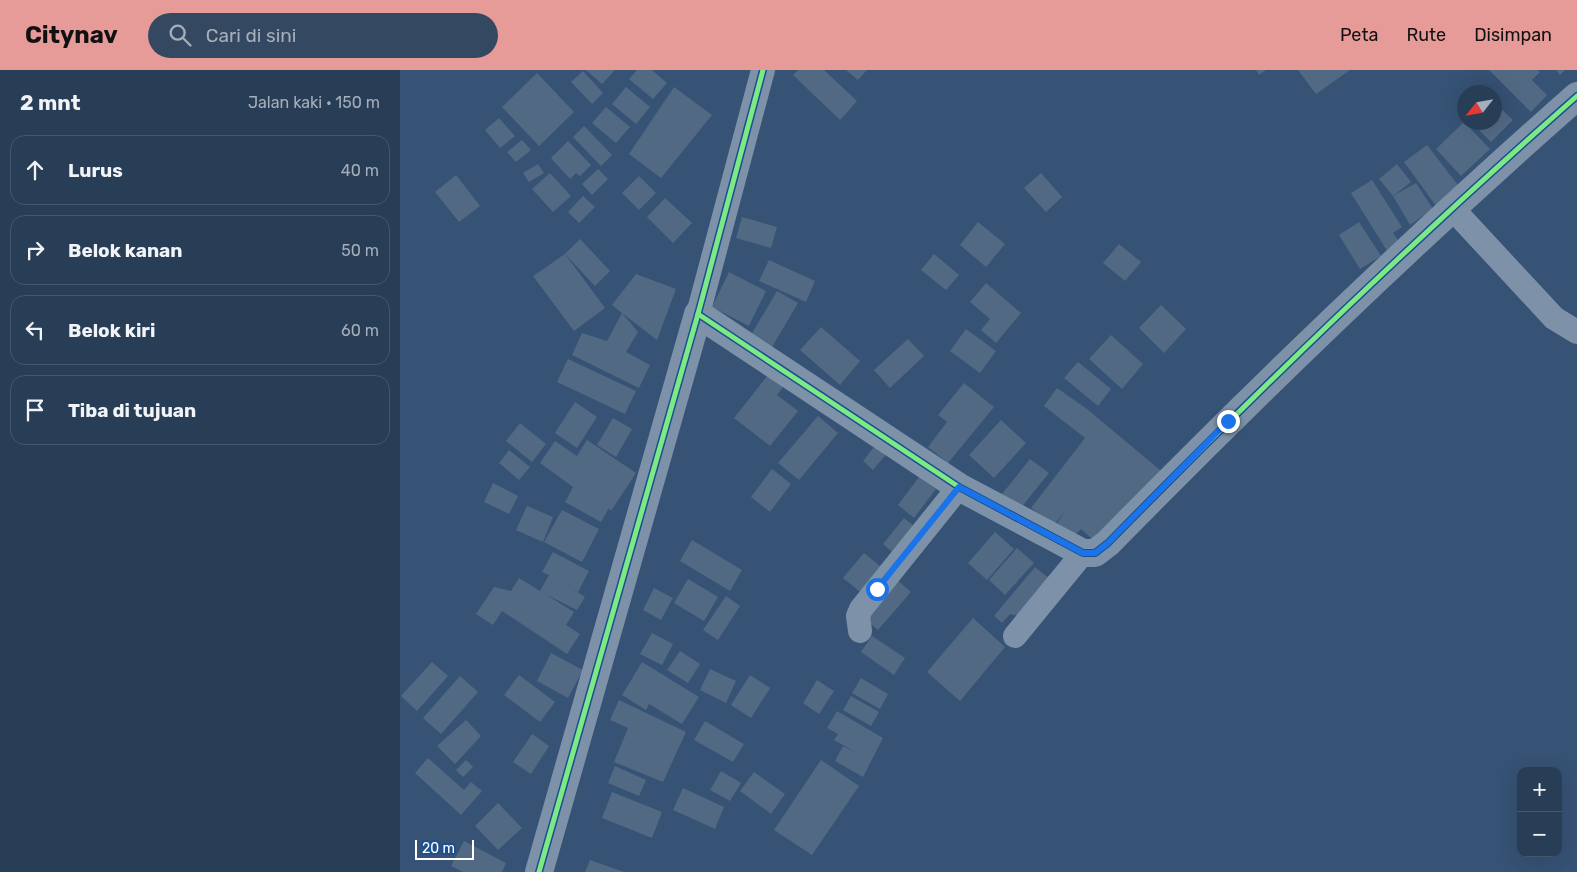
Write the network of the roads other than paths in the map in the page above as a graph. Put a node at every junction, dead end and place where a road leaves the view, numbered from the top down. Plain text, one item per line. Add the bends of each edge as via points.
1 (763, 70) edge
2 (1577, 96) edge
3 (1451, 207) junction
4 (698, 314) junction
5 (1577, 332) edge
6 (959, 487) junction
7 (1083, 553) junction
8 (860, 631) dead end
9 (1015, 636) dead end
10 (540, 872) edge

1 - 4 street
2 - 3 street
3 - 5 street via 1554,318
3 - 7 street via 1228,421 1108,543 1095,553
4 - 6 street
4 - 10 street
6 - 7 street
6 - 8 street via 861,609
7 - 9 street

